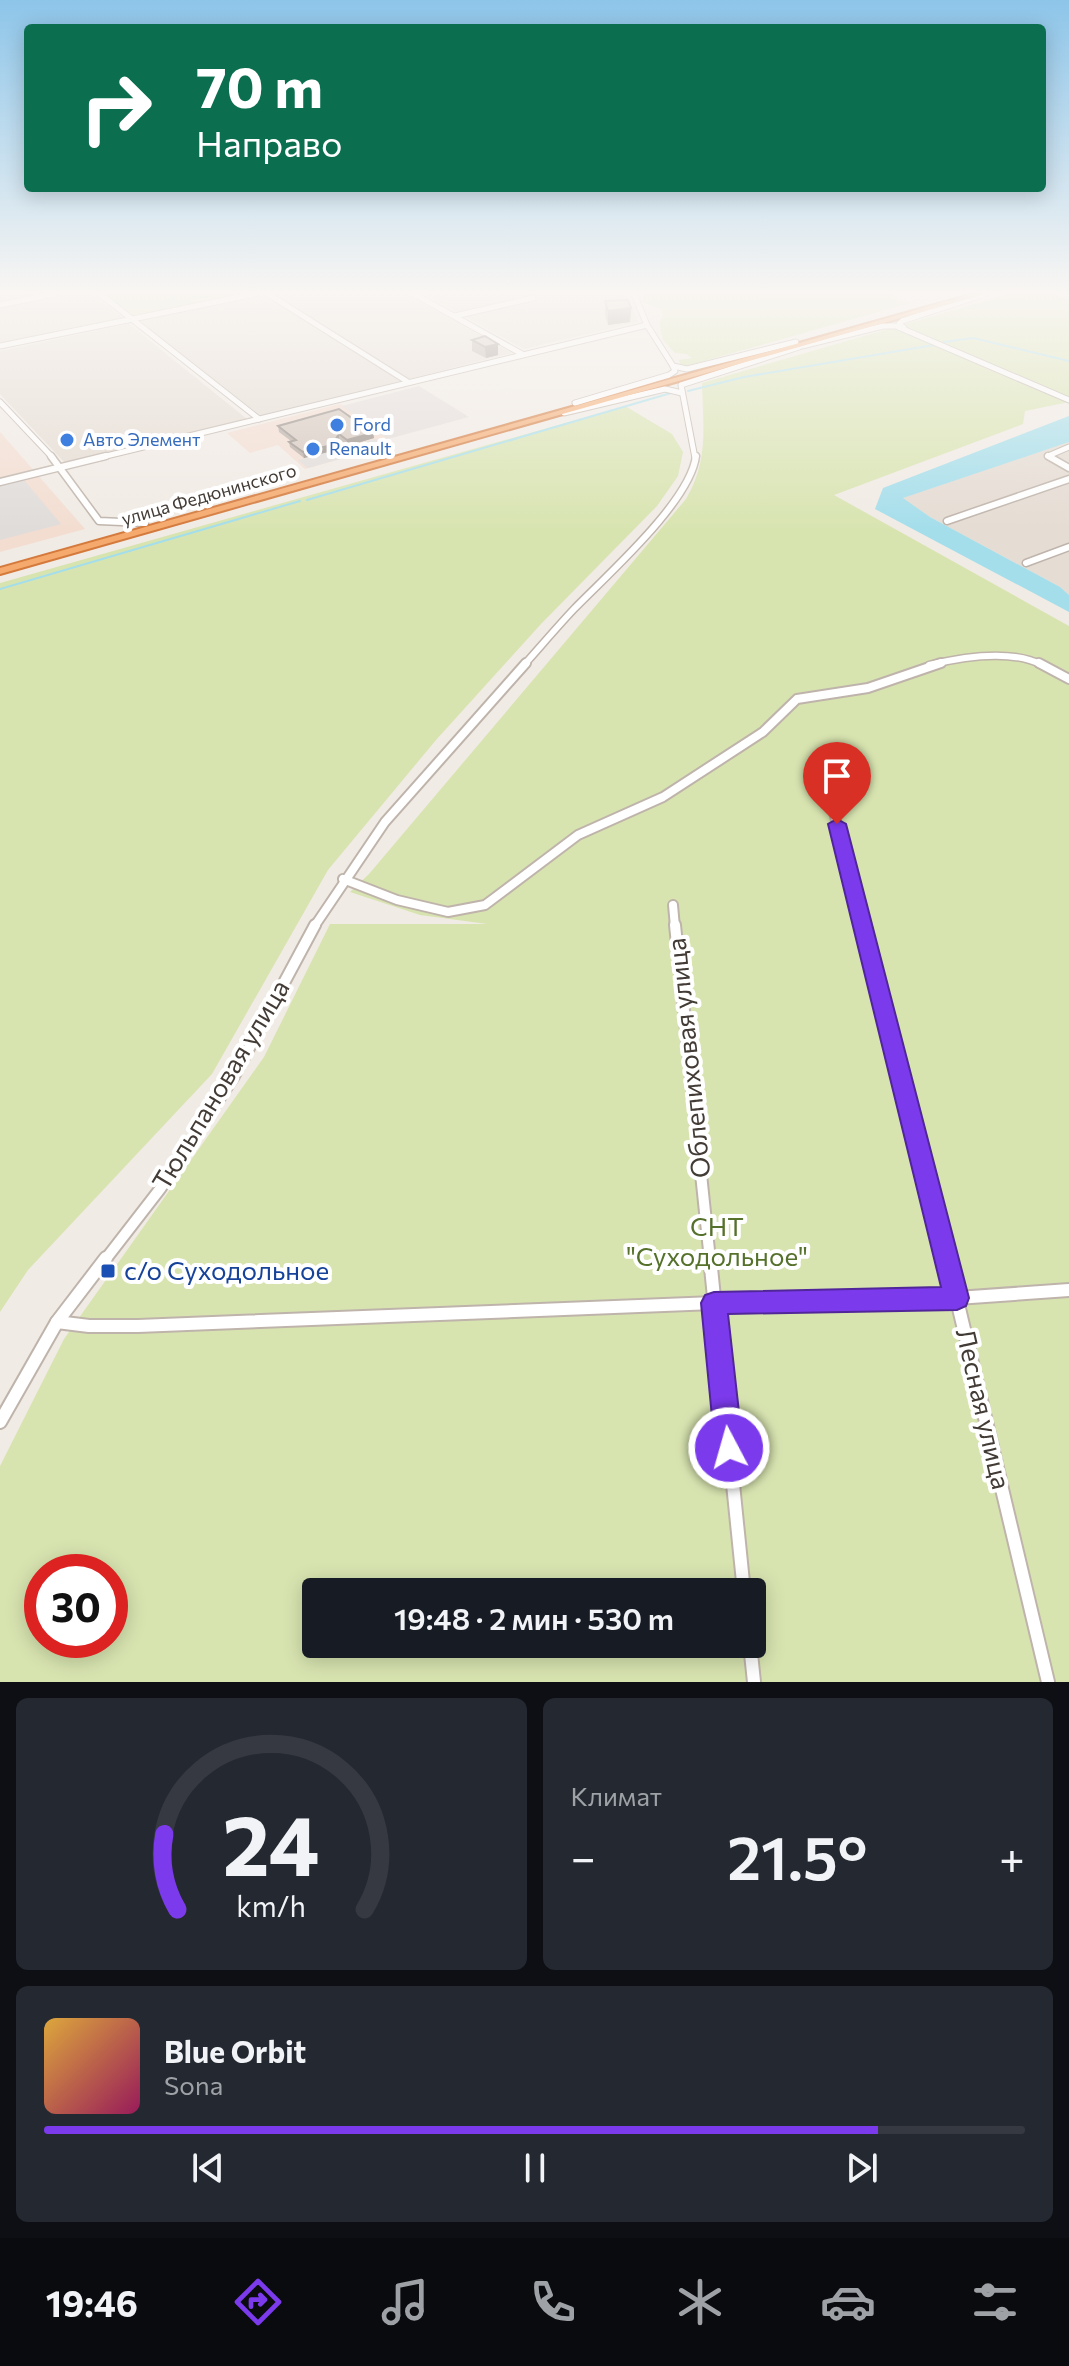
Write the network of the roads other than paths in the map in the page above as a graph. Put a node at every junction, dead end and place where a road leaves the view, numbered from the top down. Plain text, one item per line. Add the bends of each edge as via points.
1 (199, 372) edge
2 (393, 372) edge
3 (447, 372) edge
4 (674, 372) edge
5 (693, 372) edge
6 (702, 372) edge
7 (723, 372) edge
8 (1006, 372) edge
9 (408, 382) junction
10 (682, 393) junction
11 (1069, 400) edge
12 (0, 402) edge
13 (575, 403) junction
14 (551, 415) junction
15 (259, 419) junction
16 (1069, 447) edge
17 (61, 467) junction
18 (1069, 468) edge
19 (1069, 479) edge
20 (0, 482) edge
21 (947, 521) dead end
22 (145, 523) junction
23 (1069, 547) edge
24 (1026, 563) dead end
25 (0, 564) edge
26 (0, 571) edge
27 (1069, 679) edge
28 (822, 765) dead end
29 (343, 879) junction
30 (673, 905) dead end
31 (1069, 1290) edge
32 (957, 1298) junction
33 (714, 1303) junction
34 (57, 1322) junction
35 (0, 1422) edge
36 (743, 1578) edge
37 (751, 1658) edge
38 (754, 1682) edge
39 (1048, 1682) edge

1 - 15 street
2 - 9 street
3 - 9 street
4 - 13 street
5 - 13 highway, улица Федюнинского
6 - 14 highway, улица Федюнинского
7 - 10 street via 683,384
8 - 11 street
9 - 15 street
10 - 14 street via 665,389
10 - 29 street, Тюльпановая улица via 696,453 694,470 677,499 466,728
12 - 17 street
13 - 22 highway, улица Федюнинского
14 - 26 highway, улица Федюнинского
15 - 17 street
16 - 18 street via 1048,456
17 - 20 street
17 - 22 street via 99,521
19 - 21 street
22 - 25 highway, улица Федюнинского
23 - 24 street
27 - 29 street via 1031,659 1004,656 932,664 868,688 797,699 763,732 663,797 578,835 485,905 448,912
28 - 32 street, Лесная улица
29 - 34 street, Тюльпановая улица via 234,1076 160,1189
30 - 33 street, Облепиховая улица
31 - 32 street
32 - 33 street
32 - 39 street, Лесная улица
33 - 34 street via 138,1326
33 - 36 street, Облепиховая улица
34 - 35 street, Тюльпановая улица
37 - 38 street

